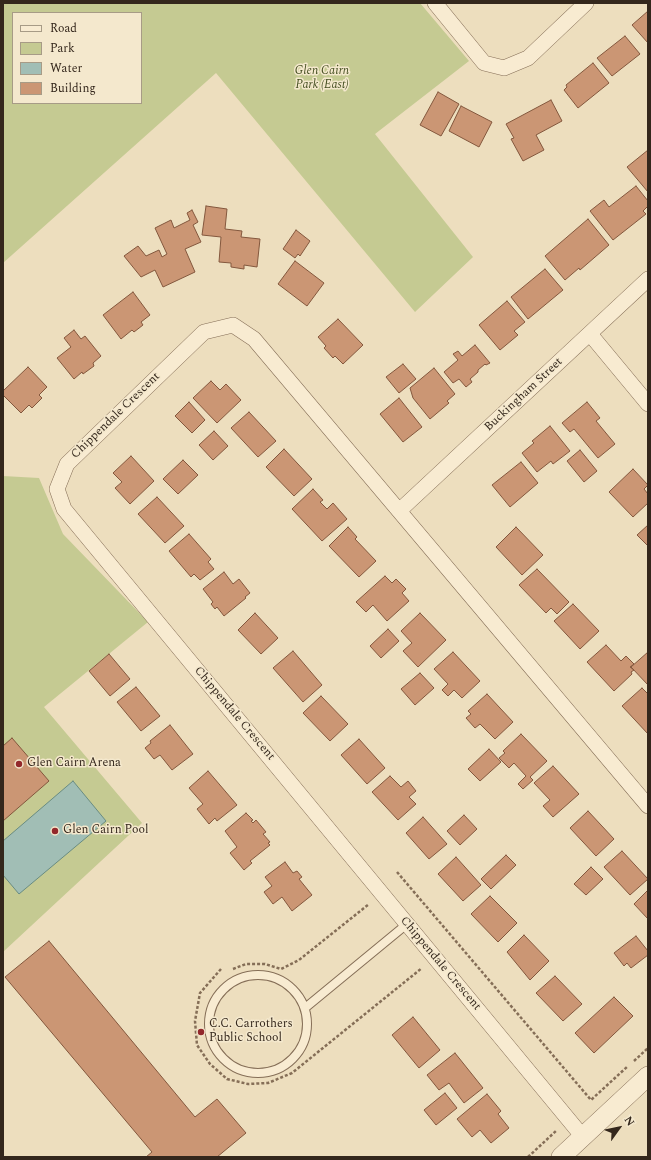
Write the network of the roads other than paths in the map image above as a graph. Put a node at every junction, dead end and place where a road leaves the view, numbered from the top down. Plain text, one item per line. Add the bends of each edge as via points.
1 (436, 3) edge
2 (586, 3) edge
3 (648, 279) edge
4 (590, 334) junction
5 (648, 404) edge
6 (399, 511) junction
7 (648, 806) edge
8 (407, 924) junction
9 (305, 1008) junction
10 (648, 1076) edge
11 (583, 1137) junction
12 (561, 1157) edge

1 - 2 street via 484,62 504,68 528,58
3 - 4 street, Buckingham Street
4 - 5 street
4 - 6 street, Buckingham Street
6 - 7 street, Chippendale Crescent
6 - 8 street, Chippendale Crescent via 254,339 233,325 204,332 67,464 57,489 64,510
8 - 9 lane
8 - 11 street, Chippendale Crescent
9 - 9 lane via 308,1025 302,1047 292,1060 276,1070 254,1073 237,1069 224,1060 213,1045 208,1029 214,1001 224,987 248,975 263,974 282,980 296,991
10 - 11 street
11 - 12 street

